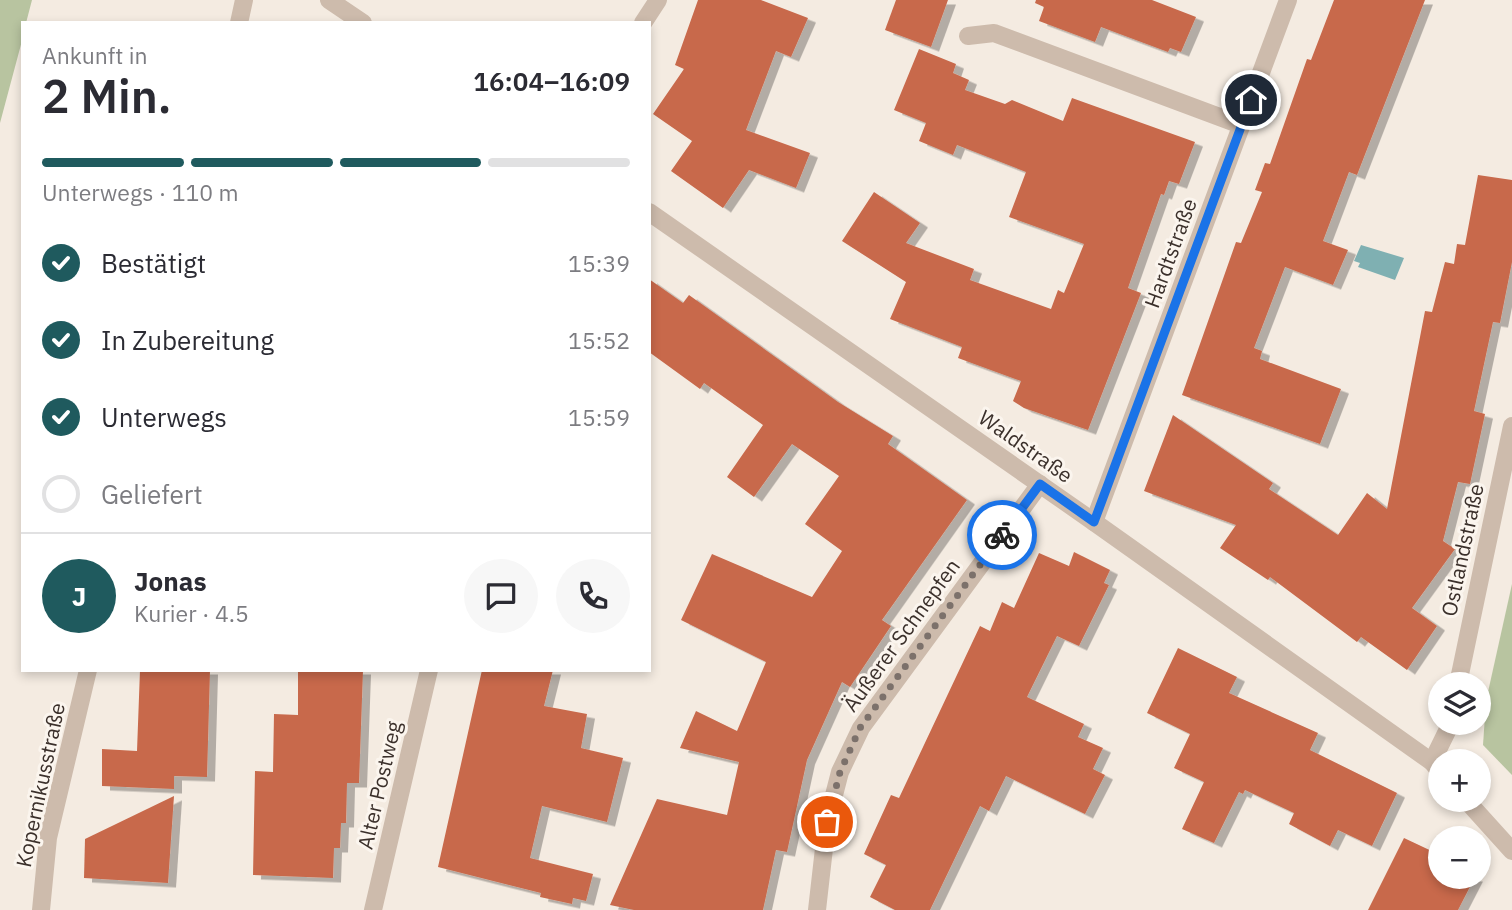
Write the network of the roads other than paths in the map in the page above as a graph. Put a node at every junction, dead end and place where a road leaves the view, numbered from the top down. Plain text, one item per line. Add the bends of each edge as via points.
1 (244, 0) edge
2 (329, 0) edge
3 (658, 0) edge
4 (1288, 0) edge
5 (239, 21) edge
6 (360, 21) edge
7 (644, 21) edge
8 (968, 36) dead end
9 (1241, 125) junction
10 (651, 213) edge
11 (1512, 426) edge
12 (1040, 484) junction
13 (1094, 522) junction
14 (88, 672) edge
15 (429, 672) edge
16 (1461, 672) edge
17 (1428, 761) edge
18 (1477, 812) edge
19 (1512, 851) edge
20 (41, 910) edge
21 (373, 910) edge
22 (817, 910) edge

1 - 5 street
2 - 6 street
3 - 7 street
4 - 9 street, Hardtstraße
8 - 9 street via 994,33
9 - 13 street, Hardtstraße
10 - 12 street, Waldstraße
11 - 16 street, Ostlandstraße
12 - 13 street, Waldstraße
12 - 22 street, Äußerer Schnepfen via 860,728 840,772 827,822
13 - 17 street, Waldstraße
14 - 20 street, Kopernikusstraße via 48,838
15 - 21 street, Alter Postweg
18 - 19 street

